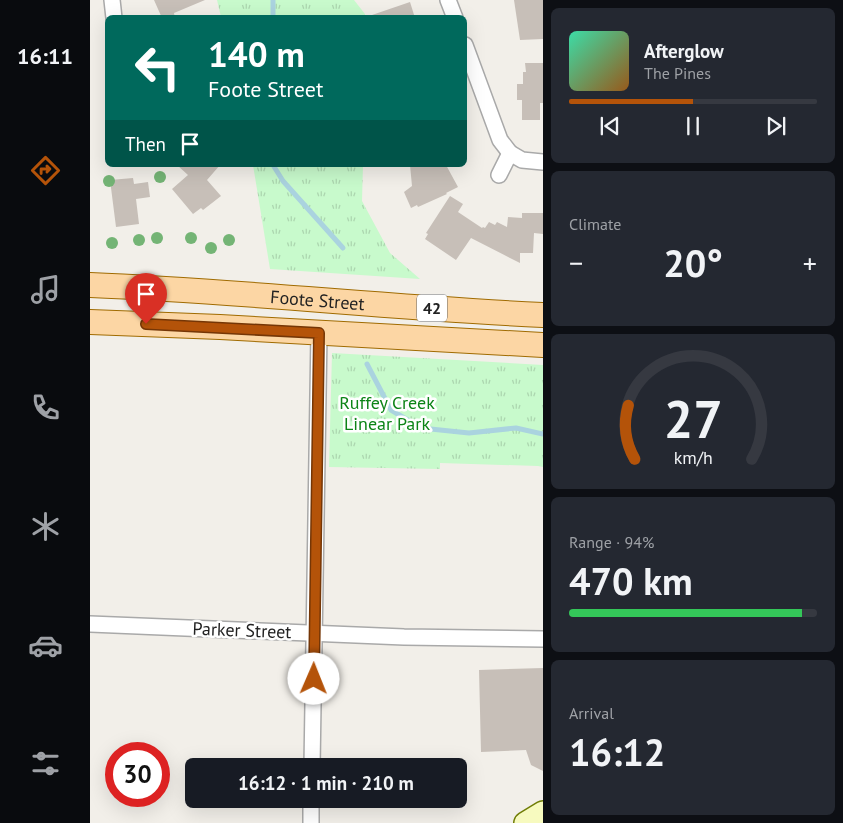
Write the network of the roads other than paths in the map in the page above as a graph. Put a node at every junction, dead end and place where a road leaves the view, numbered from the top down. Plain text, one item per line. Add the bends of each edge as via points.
1 (112, 0) edge
2 (448, 0) edge
3 (114, 15) edge
4 (454, 15) edge
5 (467, 50) edge
6 (510, 153) junction
7 (543, 162) edge
8 (499, 175) dead end
9 (90, 285) edge
10 (321, 300) junction
11 (543, 315) edge
12 (90, 322) edge
13 (319, 333) junction
14 (543, 345) edge
15 (90, 624) edge
16 (315, 633) junction
17 (543, 639) edge
18 (312, 758) edge
19 (311, 808) edge
20 (543, 812) edge
21 (310, 823) edge
22 (525, 823) edge

1 - 3 street
2 - 4 street
5 - 6 street via 500,140
6 - 7 street via 522,160
6 - 8 street
9 - 10 main road, Foote Street / 42
10 - 11 main road, Foote Street / 42
10 - 13 main road
12 - 13 main road, Foote Street / 42
13 - 14 main road, Foote Street / 42
13 - 16 street
15 - 16 street, Parker Street
16 - 17 street, Parker Street
16 - 18 street
19 - 21 street
20 - 22 main road

